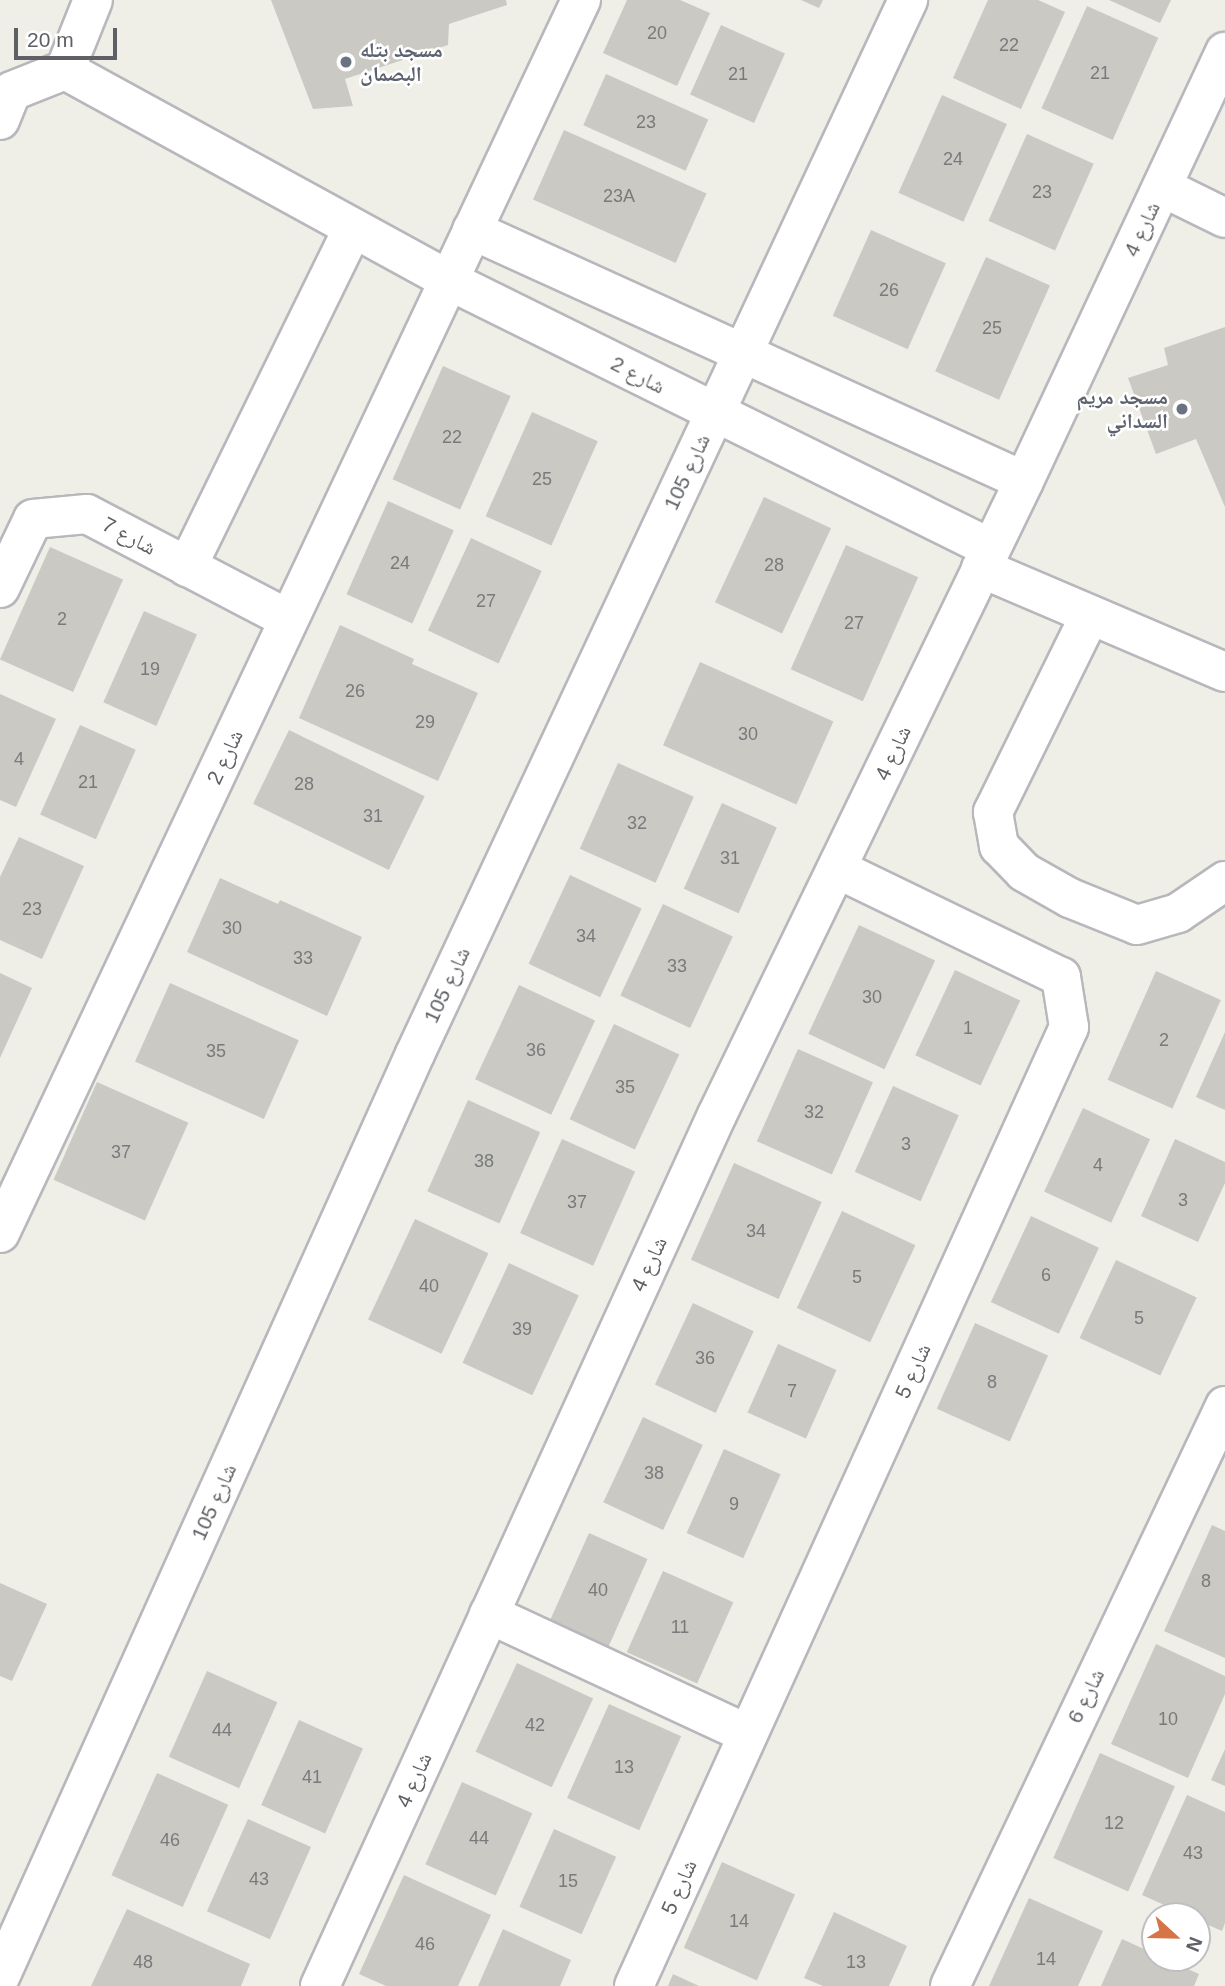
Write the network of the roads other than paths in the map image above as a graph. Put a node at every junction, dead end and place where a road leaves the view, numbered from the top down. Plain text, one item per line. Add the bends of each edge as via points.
1 (93, 0) edge
2 (581, 0) edge
3 (908, 0) edge
4 (1225, 52) edge
5 (65, 70) junction
6 (0, 120) edge
7 (1162, 187) junction
8 (1225, 218) edge
9 (353, 228) junction
10 (472, 230) junction
11 (448, 280) junction
12 (742, 353) junction
13 (714, 413) junction
14 (1024, 481) junction
15 (985, 558) junction
16 (187, 566) junction
17 (0, 588) edge
18 (1090, 615) junction
19 (288, 619) junction
20 (1225, 672) edge
21 (838, 869) junction
22 (1225, 881) edge
23 (0, 1233) edge
24 (1225, 1406) edge
25 (489, 1614) junction
26 (748, 1734) junction
27 (0, 1977) edge
28 (320, 1986) edge
29 (634, 1986) edge
30 (950, 1986) edge

1 - 5 street
2 - 10 street, شارع 2
3 - 12 street, شارع 105
4 - 7 street, شارع 4
5 - 6 street via 12,91
5 - 9 street
7 - 8 street
7 - 14 street, شارع 4
9 - 11 street
9 - 16 street
10 - 11 street, شارع 2
10 - 12 street
11 - 13 street, شارع 2
11 - 19 street, شارع 2
12 - 13 street, شارع 105
12 - 14 street
13 - 15 street
13 - 27 street, شارع 105 via 415,1054
14 - 15 street, شارع 4
15 - 18 street
15 - 21 street, شارع 4
16 - 17 street, شارع 7 via 88,514 33,519
16 - 19 street, شارع 7
18 - 20 street
18 - 22 street via 993,812 999,846 1024,872 1070,898 1137,925 1178,913
19 - 23 street, شارع 2
21 - 25 street, شارع 4 via 718,1115
21 - 26 street, شارع 5 via 1061,977 1069,1027
24 - 30 street, شارع 6
25 - 26 street
25 - 28 street, شارع 4
26 - 29 street, شارع 5

